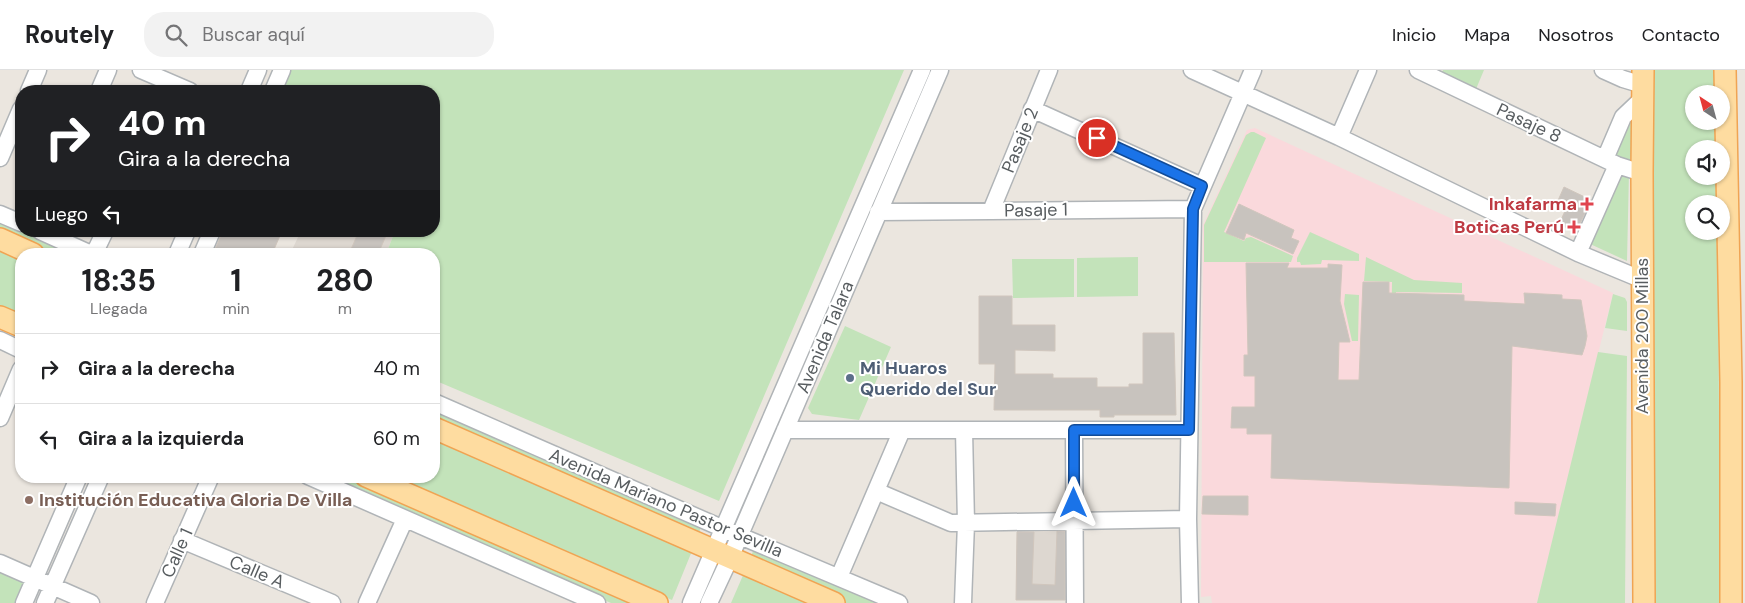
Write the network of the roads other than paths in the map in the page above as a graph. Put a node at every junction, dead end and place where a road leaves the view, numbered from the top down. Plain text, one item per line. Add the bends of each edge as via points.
1 (38, 70) edge
2 (108, 70) edge
3 (141, 70) edge
4 (258, 70) edge
5 (282, 70) edge
6 (922, 70) edge
7 (940, 70) edge
8 (1048, 70) edge
9 (1192, 70) edge
10 (1253, 70) edge
11 (1368, 70) edge
12 (1603, 70) edge
13 (1725, 70) edge
14 (1428, 72) edge
15 (32, 85) edge
16 (102, 85) edge
17 (168, 85) edge
18 (252, 85) edge
19 (276, 85) edge
20 (1643, 85) edge
21 (1243, 93) junction
22 (1032, 109) junction
23 (15, 123) edge
24 (1340, 137) junction
25 (0, 158) edge
26 (1611, 162) junction
27 (1642, 173) junction
28 (1202, 186) junction
29 (1193, 209) junction
30 (991, 211) junction
31 (878, 212) junction
32 (0, 214) edge
33 (15, 220) edge
34 (54, 237) edge
35 (0, 240) edge
36 (19, 248) edge
37 (79, 248) edge
38 (1578, 253) junction
39 (1643, 280) junction
40 (0, 317) edge
41 (15, 323) edge
42 (0, 340) edge
43 (15, 347) edge
44 (15, 383) edge
45 (440, 405) edge
46 (0, 418) edge
47 (785, 430) junction
48 (902, 430) junction
49 (964, 430) junction
50 (1074, 430) junction
51 (1189, 430) junction
52 (440, 431) edge
53 (77, 483) edge
54 (98, 483) edge
55 (208, 483) edge
56 (324, 483) edge
57 (382, 483) edge
58 (876, 491) junction
59 (405, 519) junction
60 (1188, 519) junction
61 (1074, 521) junction
62 (966, 523) junction
63 (724, 529) junction
64 (740, 536) junction
65 (182, 540) junction
66 (722, 554) junction
67 (0, 563) edge
68 (840, 577) junction
69 (35, 578) junction
70 (52, 586) junction
71 (588, 601) edge
72 (24, 603) edge
73 (45, 603) edge
74 (91, 603) edge
75 (155, 603) edge
76 (332, 603) edge
77 (367, 603) edge
78 (657, 603) edge
79 (691, 603) edge
80 (709, 603) edge
81 (834, 603) edge
82 (899, 603) edge
83 (963, 603) edge
84 (1075, 603) edge
85 (1190, 603) edge
86 (1644, 603) edge
87 (1731, 603) edge

1 - 15 street
2 - 16 street
3 - 17 street
4 - 18 street
5 - 19 street
6 - 63 street, Avenida Talara
7 - 31 street, Avenida Talara
8 - 22 street, Pasaje 2
9 - 21 street
10 - 21 street
11 - 24 street
12 - 20 street
13 - 87 main road via 1732,382
14 - 26 street, Pasaje 8
20 - 26 street via 1623,117
20 - 27 main road, Avenida 200 Millas
21 - 24 street
21 - 28 street
22 - 28 street
22 - 30 street, Pasaje 2
23 - 25 street
24 - 38 street
26 - 27 street, Pasaje 8
26 - 38 street
27 - 39 main road, Avenida 200 Millas
28 - 29 street
29 - 30 street, Pasaje 1
29 - 51 street
30 - 31 street, Pasaje 1
31 - 47 street, Avenida Talara
32 - 33 street
34 - 37 street
35 - 36 main road
38 - 39 street
39 - 86 main road, Avenida 200 Millas
40 - 41 main road
42 - 43 street
44 - 46 street
45 - 63 street, Avenida Mariano Pastor Sevilla
47 - 48 street
47 - 64 street, Avenida Talara
48 - 49 street
48 - 58 street
49 - 50 street
49 - 62 street
50 - 51 street
50 - 61 street
51 - 60 street
52 - 66 main road, Avenida Mariano Pastor Sevilla
53 - 69 street
54 - 70 street
55 - 65 street, Calle 1
56 - 59 street
57 - 78 main road
58 - 62 street via 951,523
58 - 68 street
59 - 71 street
59 - 77 street
60 - 61 street
60 - 85 street
61 - 62 street
61 - 84 street
62 - 83 street
63 - 64 street, Avenida Mariano Pastor Sevilla
63 - 66 street, Avenida Talara
64 - 66 street, Avenida Talara
64 - 68 street, Avenida Mariano Pastor Sevilla
65 - 75 street, Calle 1
65 - 76 street, Calle A
66 - 79 street, Avenida Talara
66 - 80 street, Avenida Talara
66 - 81 main road, Avenida Mariano Pastor Sevilla
67 - 69 street
68 - 82 street, Avenida Mariano Pastor Sevilla
69 - 70 street
69 - 72 street
70 - 73 street
70 - 74 street

